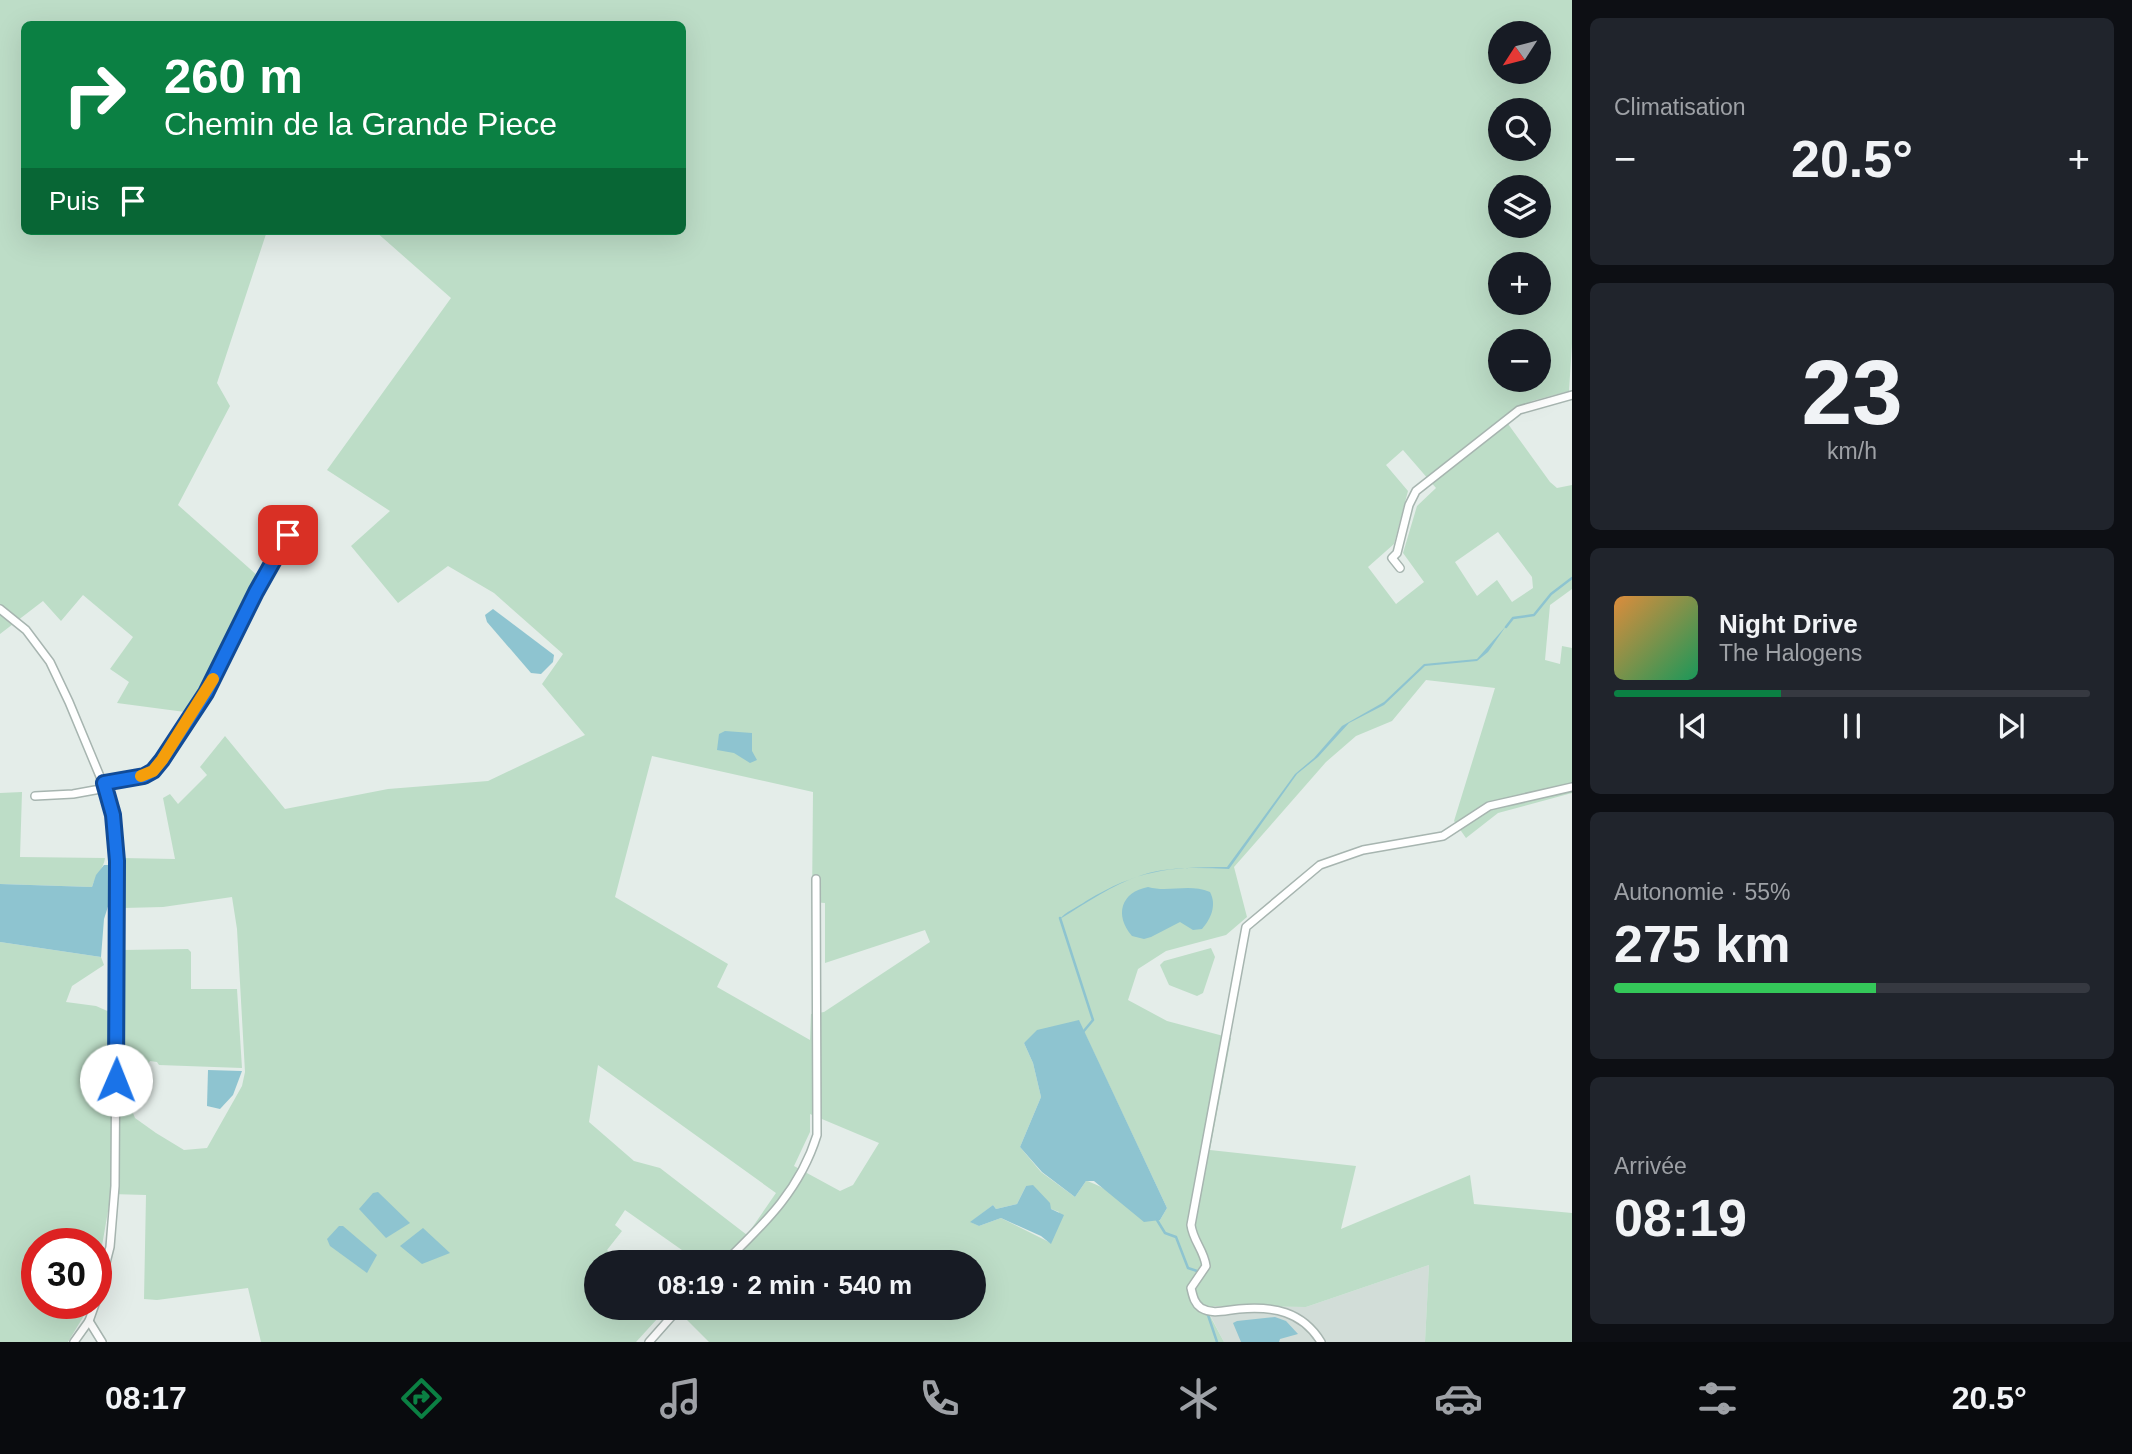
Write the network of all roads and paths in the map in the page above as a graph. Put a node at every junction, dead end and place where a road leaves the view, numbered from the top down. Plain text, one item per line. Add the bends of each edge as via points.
1 (1572, 395) edge
2 (288, 535) dead end
3 (1400, 569) dead end
4 (0, 609) edge
5 (105, 786) junction
6 (1572, 787) edge
7 (35, 796) dead end
8 (816, 879) dead end
9 (112, 1228) edge
10 (737, 1250) edge
11 (668, 1320) edge
12 (89, 1321) joint
13 (74, 1342) edge
14 (102, 1342) edge
15 (649, 1342) edge
16 (1321, 1342) edge

1 - 3 street via 1519,410 1416,491 1398,553 1392,558
2 - 5 street via 206,693 162,760 144,776
4 - 5 street via 26,630 50,662
5 - 7 street
5 - 9 street via 117,861
6 - 16 street via 1489,806 1443,836 1363,850 1320,865 1246,927 1191,1225 1206,1266 1191,1289 1200,1307 1211,1312 1268,1309 1291,1313
8 - 10 street via 817,1135 779,1208
11 - 15 street
12 - 13 street
12 - 14 street

